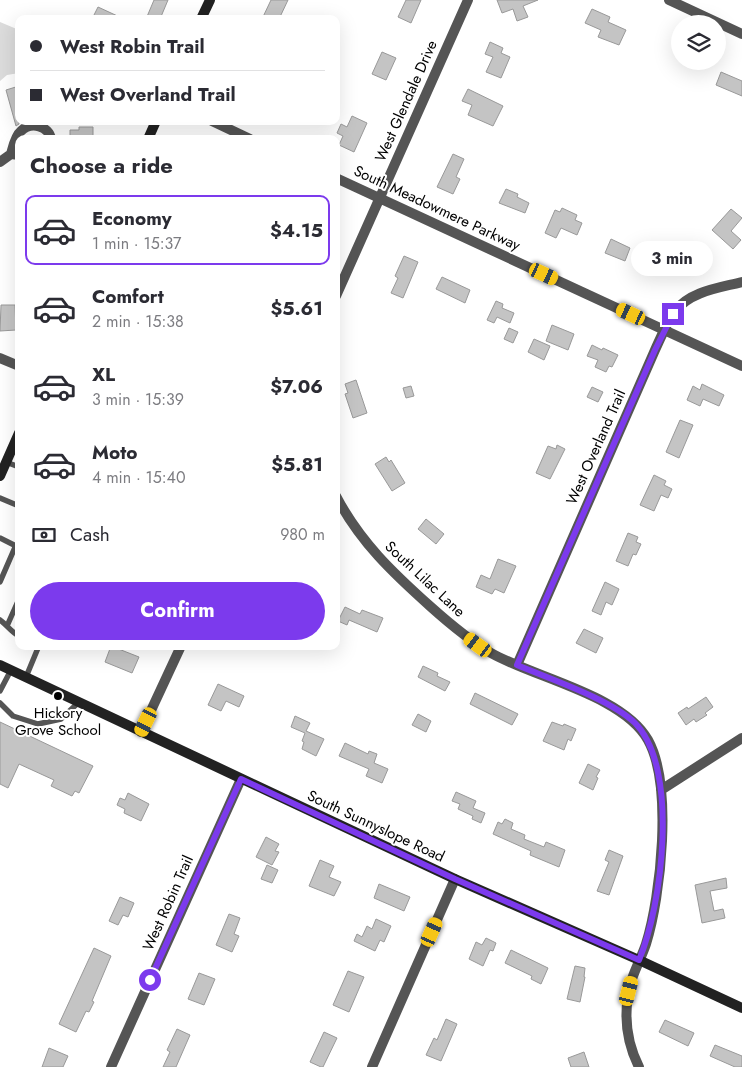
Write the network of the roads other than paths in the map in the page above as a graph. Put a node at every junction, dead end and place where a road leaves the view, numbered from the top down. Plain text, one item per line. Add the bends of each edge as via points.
1 (210, 0) edge
2 (468, 0) edge
3 (669, 0) edge
4 (203, 15) edge
5 (742, 34) edge
6 (35, 125) edge
7 (35, 125) edge
8 (220, 125) edge
9 (18, 135) edge
10 (50, 135) edge
11 (242, 135) edge
12 (15, 154) edge
13 (0, 162) edge
14 (340, 180) edge
15 (379, 199) junction
16 (742, 282) edge
17 (340, 287) edge
18 (665, 330) junction
19 (0, 358) edge
20 (15, 364) edge
21 (742, 366) edge
22 (15, 442) edge
23 (6, 462) junction
24 (15, 465) edge
25 (0, 476) edge
26 (0, 498) edge
27 (340, 503) edge
28 (15, 504) edge
29 (0, 538) edge
30 (15, 545) edge
31 (15, 550) edge
32 (0, 582) edge
33 (15, 608) edge
34 (0, 620) edge
35 (7, 626) junction
36 (15, 634) edge
37 (37, 650) edge
38 (179, 650) edge
39 (0, 665) edge
40 (517, 665) junction
41 (11, 670) junction
42 (26, 677) junction
43 (0, 691) edge
44 (79, 702) junction
45 (0, 703) edge
46 (142, 732) junction
47 (742, 738) edge
48 (241, 779) junction
49 (661, 790) junction
50 (455, 879) junction
51 (639, 960) junction
52 (742, 1008) edge
53 (111, 1067) edge
54 (372, 1067) edge
55 (639, 1067) edge

1 - 4 street
2 - 15 street, West Glendale Drive
3 - 5 street
6 - 10 street
7 - 9 street via 21,130
8 - 11 street
12 - 13 street
14 - 15 street, South Meadowmere Parkway
15 - 17 street, West Glendale Drive
15 - 18 street, South Meadowmere Parkway
16 - 18 street, West Overland Trail via 689,298 676,310
18 - 21 street, South Meadowmere Parkway
18 - 40 street, West Overland Trail
19 - 20 street
22 - 23 street
23 - 24 lane
23 - 25 street
26 - 28 lane
27 - 40 street, South Lilac Lane via 372,550 416,593 478,645
29 - 30 lane
31 - 32 lane
33 - 35 lane
34 - 35 lane
35 - 36 lane
37 - 42 lane
38 - 46 street
39 - 41 street, South Sunnyslope Road
40 - 49 street, South Lilac Lane via 604,703 634,722 651,747
41 - 42 street, South Sunnyslope Road
41 - 43 lane
42 - 44 street, South Sunnyslope Road
44 - 45 lane via 60,719 38,724 13,716
44 - 46 street, South Sunnyslope Road
46 - 48 street, South Sunnyslope Road
47 - 49 street
48 - 50 street, South Sunnyslope Road
48 - 53 street, West Robin Trail
49 - 51 street, South Lilac Lane via 662,847 657,896
50 - 51 street, South Sunnyslope Road
50 - 54 street
51 - 52 street, South Sunnyslope Road
51 - 55 street, South Lilac Lane via 629,991 626,1022 629,1044

